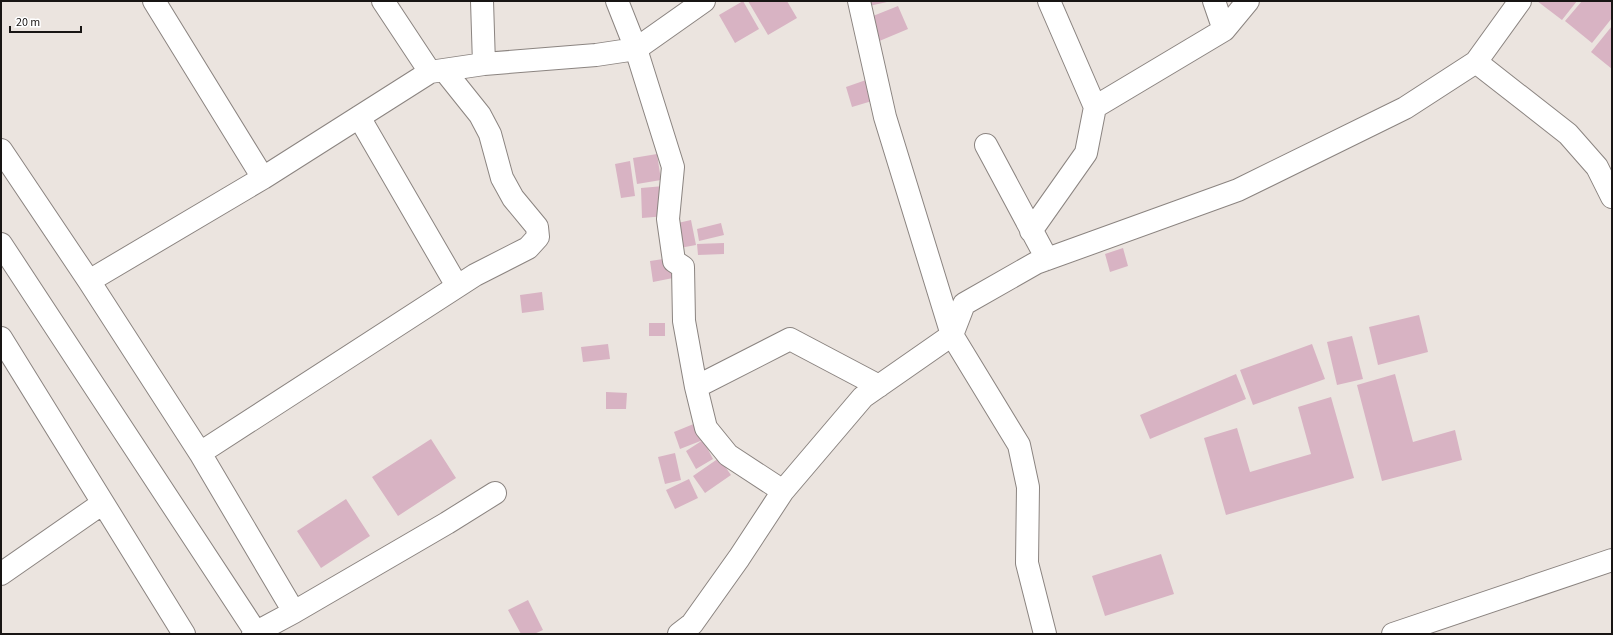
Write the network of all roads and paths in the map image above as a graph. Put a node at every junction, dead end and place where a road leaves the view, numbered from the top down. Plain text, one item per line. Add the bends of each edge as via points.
1 (154, 1) edge
2 (383, 1) edge
3 (482, 1) edge
4 (617, 1) edge
5 (704, 1) edge
6 (859, 1) edge
7 (1049, 1) edge
8 (1214, 1) edge
9 (1248, 1) edge
10 (1520, 1) edge
11 (1224, 30) junction
12 (636, 49) junction
13 (1476, 62) junction
14 (484, 64) junction
15 (437, 71) junction
16 (1095, 107) junction
17 (359, 117) junction
18 (986, 145) dead end
19 (1, 150) edge
20 (263, 178) junction
21 (1612, 197) edge
22 (1032, 231) junction
23 (1, 244) edge
24 (1047, 259) junction
25 (89, 281) junction
26 (457, 286) junction
27 (952, 335) junction
28 (3, 343) edge
29 (879, 386) junction
30 (696, 388) junction
31 (200, 453) junction
32 (783, 491) junction
33 (495, 493) dead end
34 (103, 503) junction
35 (1612, 560) edge
36 (1, 574) edge
37 (294, 612) junction
38 (255, 633) edge
39 (184, 634) edge
40 (679, 634) edge
41 (1045, 634) edge
42 (1393, 634) edge

1 - 20 street
2 - 15 street
3 - 14 street
4 - 12 street
5 - 12 street
6 - 27 street via 885,117
7 - 16 street
8 - 11 street
9 - 11 street
10 - 13 street
11 - 16 street
12 - 14 street via 590,56
12 - 30 street via 673,167 668,219 674,261 683,267 684,321
13 - 21 street via 1568,134 1597,167
13 - 24 street via 1405,108 1238,190
14 - 15 street
15 - 17 street
15 - 26 street via 480,115 490,134 502,178 513,198 537,227 538,237 528,248 475,274
16 - 22 street via 1086,153
17 - 20 street
17 - 26 street
18 - 22 street
19 - 25 street
20 - 25 street
22 - 24 street
23 - 38 street
24 - 27 street via 964,304
25 - 31 street
26 - 31 street
27 - 29 street
27 - 41 street via 1018,445 1028,487 1027,563
28 - 34 street
29 - 30 street via 790,339
29 - 32 street via 863,397
30 - 32 street via 706,428 728,455
31 - 37 street
32 - 40 street via 692,624
33 - 37 street
34 - 36 street
34 - 39 street
35 - 42 street
37 - 38 street

